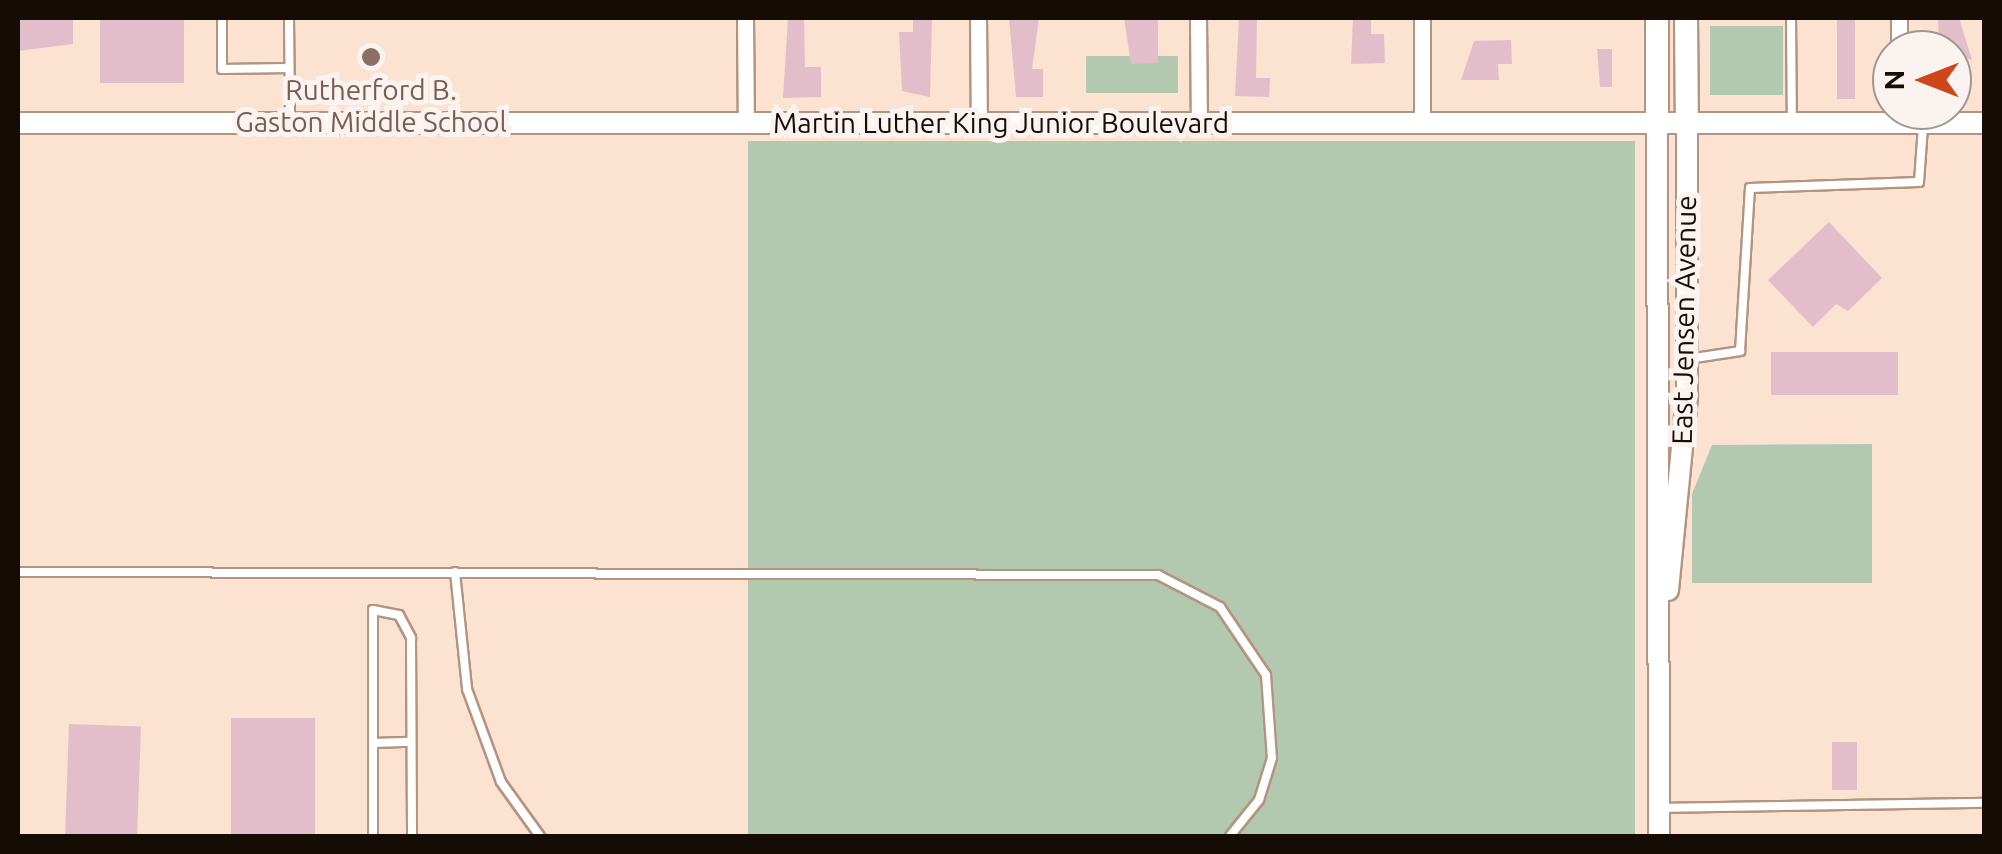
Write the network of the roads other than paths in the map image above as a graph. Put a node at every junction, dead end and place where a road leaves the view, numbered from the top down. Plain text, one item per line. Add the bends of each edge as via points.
1 (222, 18) edge
2 (289, 18) edge
3 (746, 18) edge
4 (978, 18) edge
5 (1198, 18) edge
6 (1422, 18) edge
7 (1657, 18) edge
8 (1686, 18) edge
9 (1791, 18) edge
10 (290, 68) junction
11 (1872, 118) edge
12 (1657, 122) junction
13 (1687, 122) junction
14 (1792, 122) junction
15 (290, 123) junction
16 (746, 123) junction
17 (979, 123) junction
18 (1199, 123) junction
19 (1422, 123) junction
20 (18, 124) edge
21 (1923, 130) edge
22 (1688, 358) junction
23 (18, 572) edge
24 (455, 572) junction
25 (1659, 681) junction
26 (411, 742) junction
27 (373, 744) junction
28 (1984, 804) edge
29 (1659, 808) junction
30 (373, 836) edge
31 (412, 836) edge
32 (540, 836) edge
33 (1230, 836) edge
34 (1659, 836) edge

1 - 10 lane via 222,69
2 - 10 lane
3 - 16 street
4 - 17 street
5 - 18 street
6 - 19 street
7 - 12 main road, East Jensen Avenue
8 - 13 main road, East Jensen Avenue
9 - 14 lane
10 - 15 lane
11 - 14 street, Martin Luther King Junior Boulevard
12 - 13 street, Martin Luther King Junior Boulevard
12 - 19 street, Martin Luther King Junior Boulevard
12 - 25 street, East Jensen Avenue
13 - 14 street, Martin Luther King Junior Boulevard
13 - 22 street, East Jensen Avenue
15 - 16 street, Martin Luther King Junior Boulevard
15 - 20 street, Martin Luther King Junior Boulevard
16 - 17 street, Martin Luther King Junior Boulevard
17 - 18 street, Martin Luther King Junior Boulevard
18 - 19 street, Martin Luther King Junior Boulevard
21 - 22 lane via 1922,170 1909,184 1750,188 1740,351
22 - 25 street, East Jensen Avenue
23 - 24 lane
24 - 32 lane via 467,689 501,782
24 - 33 lane via 1158,576 1220,607 1266,675 1272,758 1259,800
25 - 29 street, East Jensen Avenue
26 - 27 lane
26 - 27 lane via 411,638 398,615 373,610
26 - 31 lane
27 - 30 lane
28 - 29 lane
29 - 34 street, East Jensen Avenue

